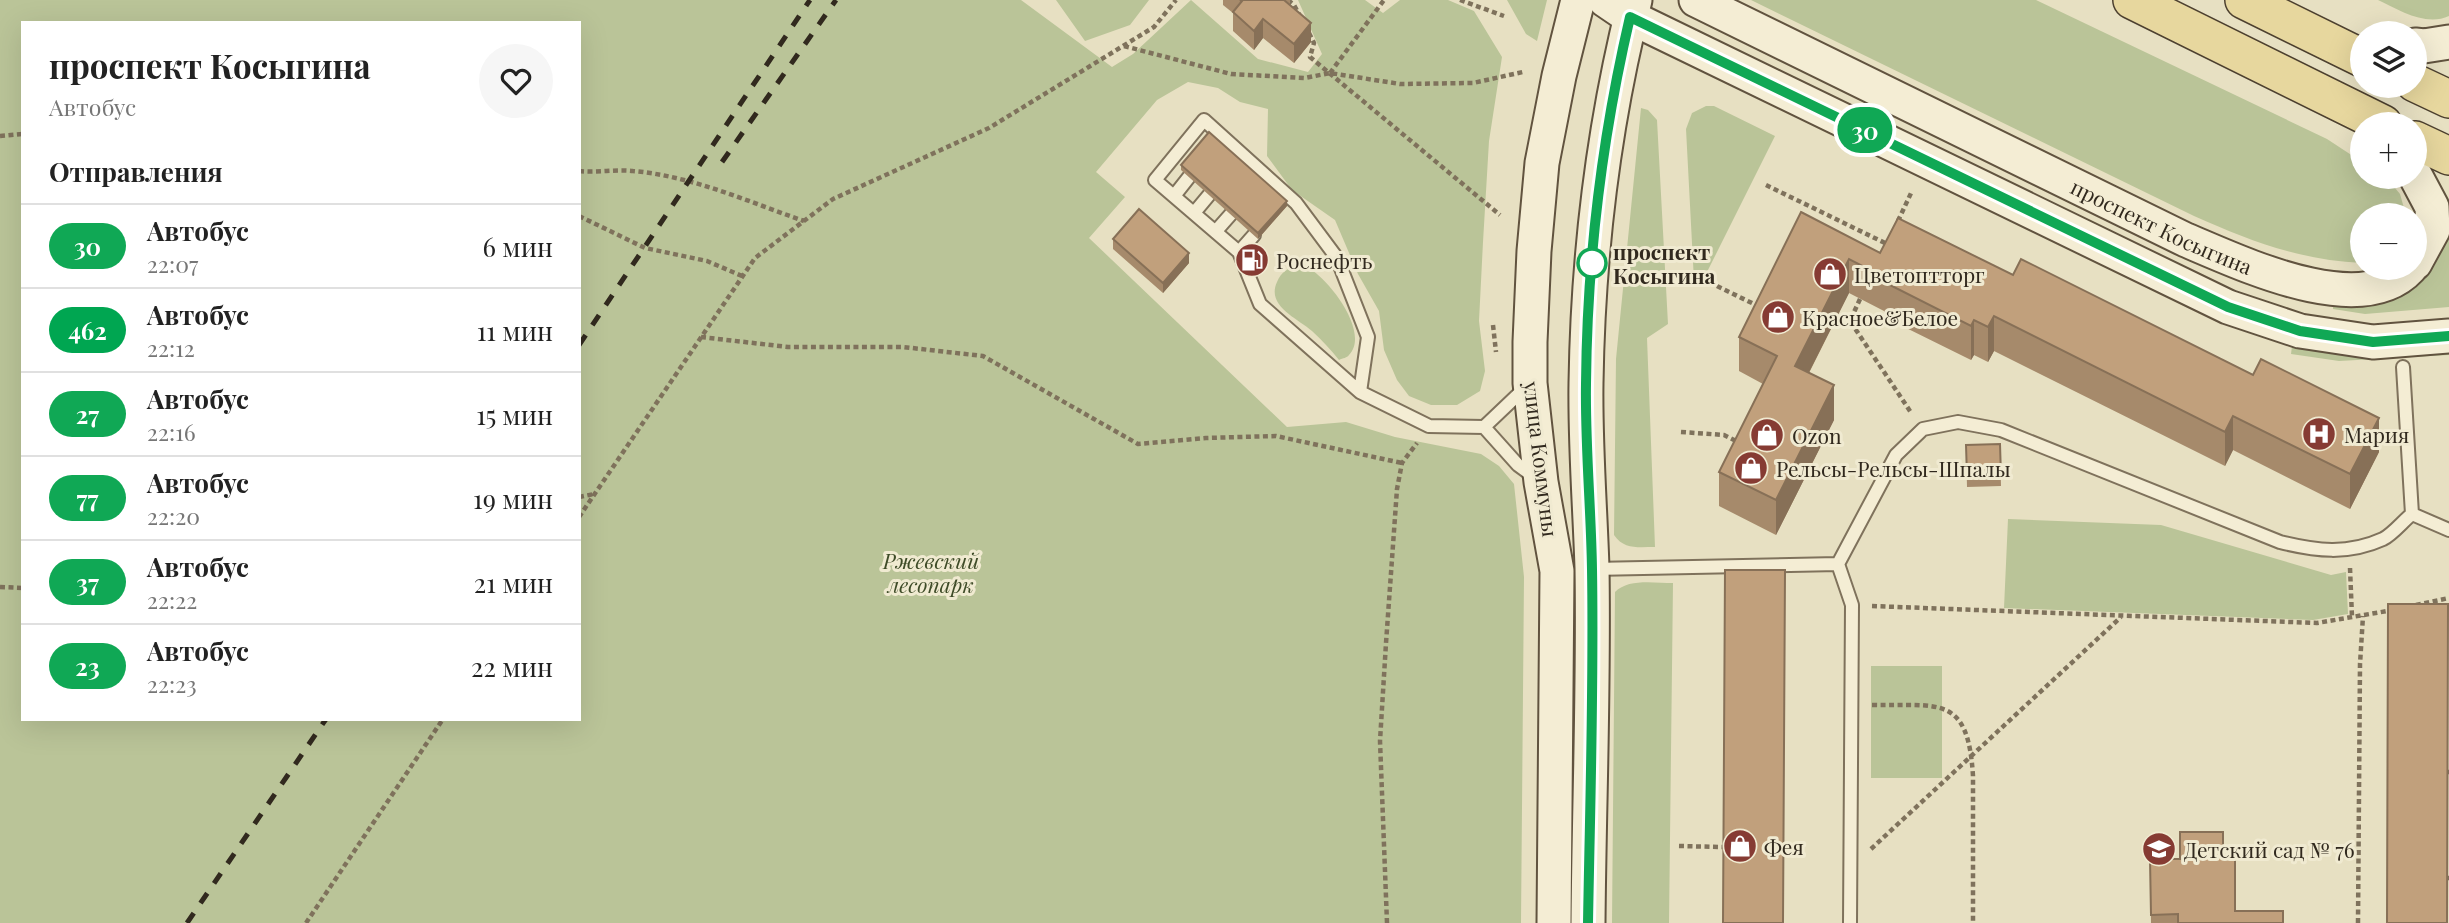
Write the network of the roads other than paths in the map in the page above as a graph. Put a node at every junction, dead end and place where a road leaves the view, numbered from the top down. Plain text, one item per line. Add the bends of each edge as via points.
1 (1578, 0) edge
2 (1696, 0) edge
3 (2132, 0) edge
4 (2244, 0) edge
5 (1623, 6) edge
6 (2299, 28) junction
7 (2350, 34) edge
8 (2449, 42) edge
9 (2427, 46) edge
10 (2350, 52) edge
11 (2277, 74) junction
12 (2427, 89) edge
13 (2449, 99) edge
14 (2358, 112) edge
15 (2350, 120) edge
16 (2427, 145) edge
17 (2449, 156) edge
18 (1189, 177) edge
19 (2422, 189) edge
20 (1209, 195) edge
21 (1174, 196) junction
22 (1194, 213) junction
23 (1231, 214) edge
24 (1216, 231) junction
25 (1254, 235) edge
26 (2427, 241) edge
27 (1239, 252) junction
28 (2397, 280) edge
29 (2449, 336) edge
30 (2403, 368) dead end
31 (1530, 383) junction
32 (1360, 393) junction
33 (1484, 427) junction
34 (1541, 482) junction
35 (2412, 513) junction
36 (2449, 530) edge
37 (1838, 564) junction
38 (1592, 569) junction
39 (1554, 923) edge
40 (1588, 923) edge
41 (1850, 923) edge

1 - 31 main road, улица Коммуны via 1542,163
2 - 28 main road, проспект Косыгина via 2186,240 2252,267 2317,288 2370,288
3 - 11 main road
4 - 6 main road
5 - 29 main road, проспект Косыгина via 2228,307 2300,331 2373,342
5 - 38 main road, улица Коммуны via 1590,285 1586,384
6 - 7 main road
6 - 10 main road
8 - 9 main road
11 - 14 main road
11 - 15 main road
12 - 13 main road
16 - 17 main road
18 - 21 lane
19 - 26 main road via 2432,207 2433,230
20 - 22 lane
21 - 22 lane
21 - 32 lane via 1155,180 1204,121 1241,159 1296,203 1337,258 1368,337
22 - 24 lane
23 - 24 lane
24 - 27 lane
25 - 27 lane
27 - 32 lane via 1259,304
30 - 35 lane
31 - 33 lane
31 - 34 main road, улица Коммуны
32 - 33 lane via 1429,426
33 - 34 lane via 1518,465
34 - 39 main road, улица Коммуны via 1558,572
35 - 36 lane
35 - 37 lane via 2385,538 2350,549 2315,551 2280,542 2001,430 1958,422 1923,429 1896,454
37 - 38 lane
37 - 41 lane via 1852,605
38 - 40 main road, улица Коммуны

